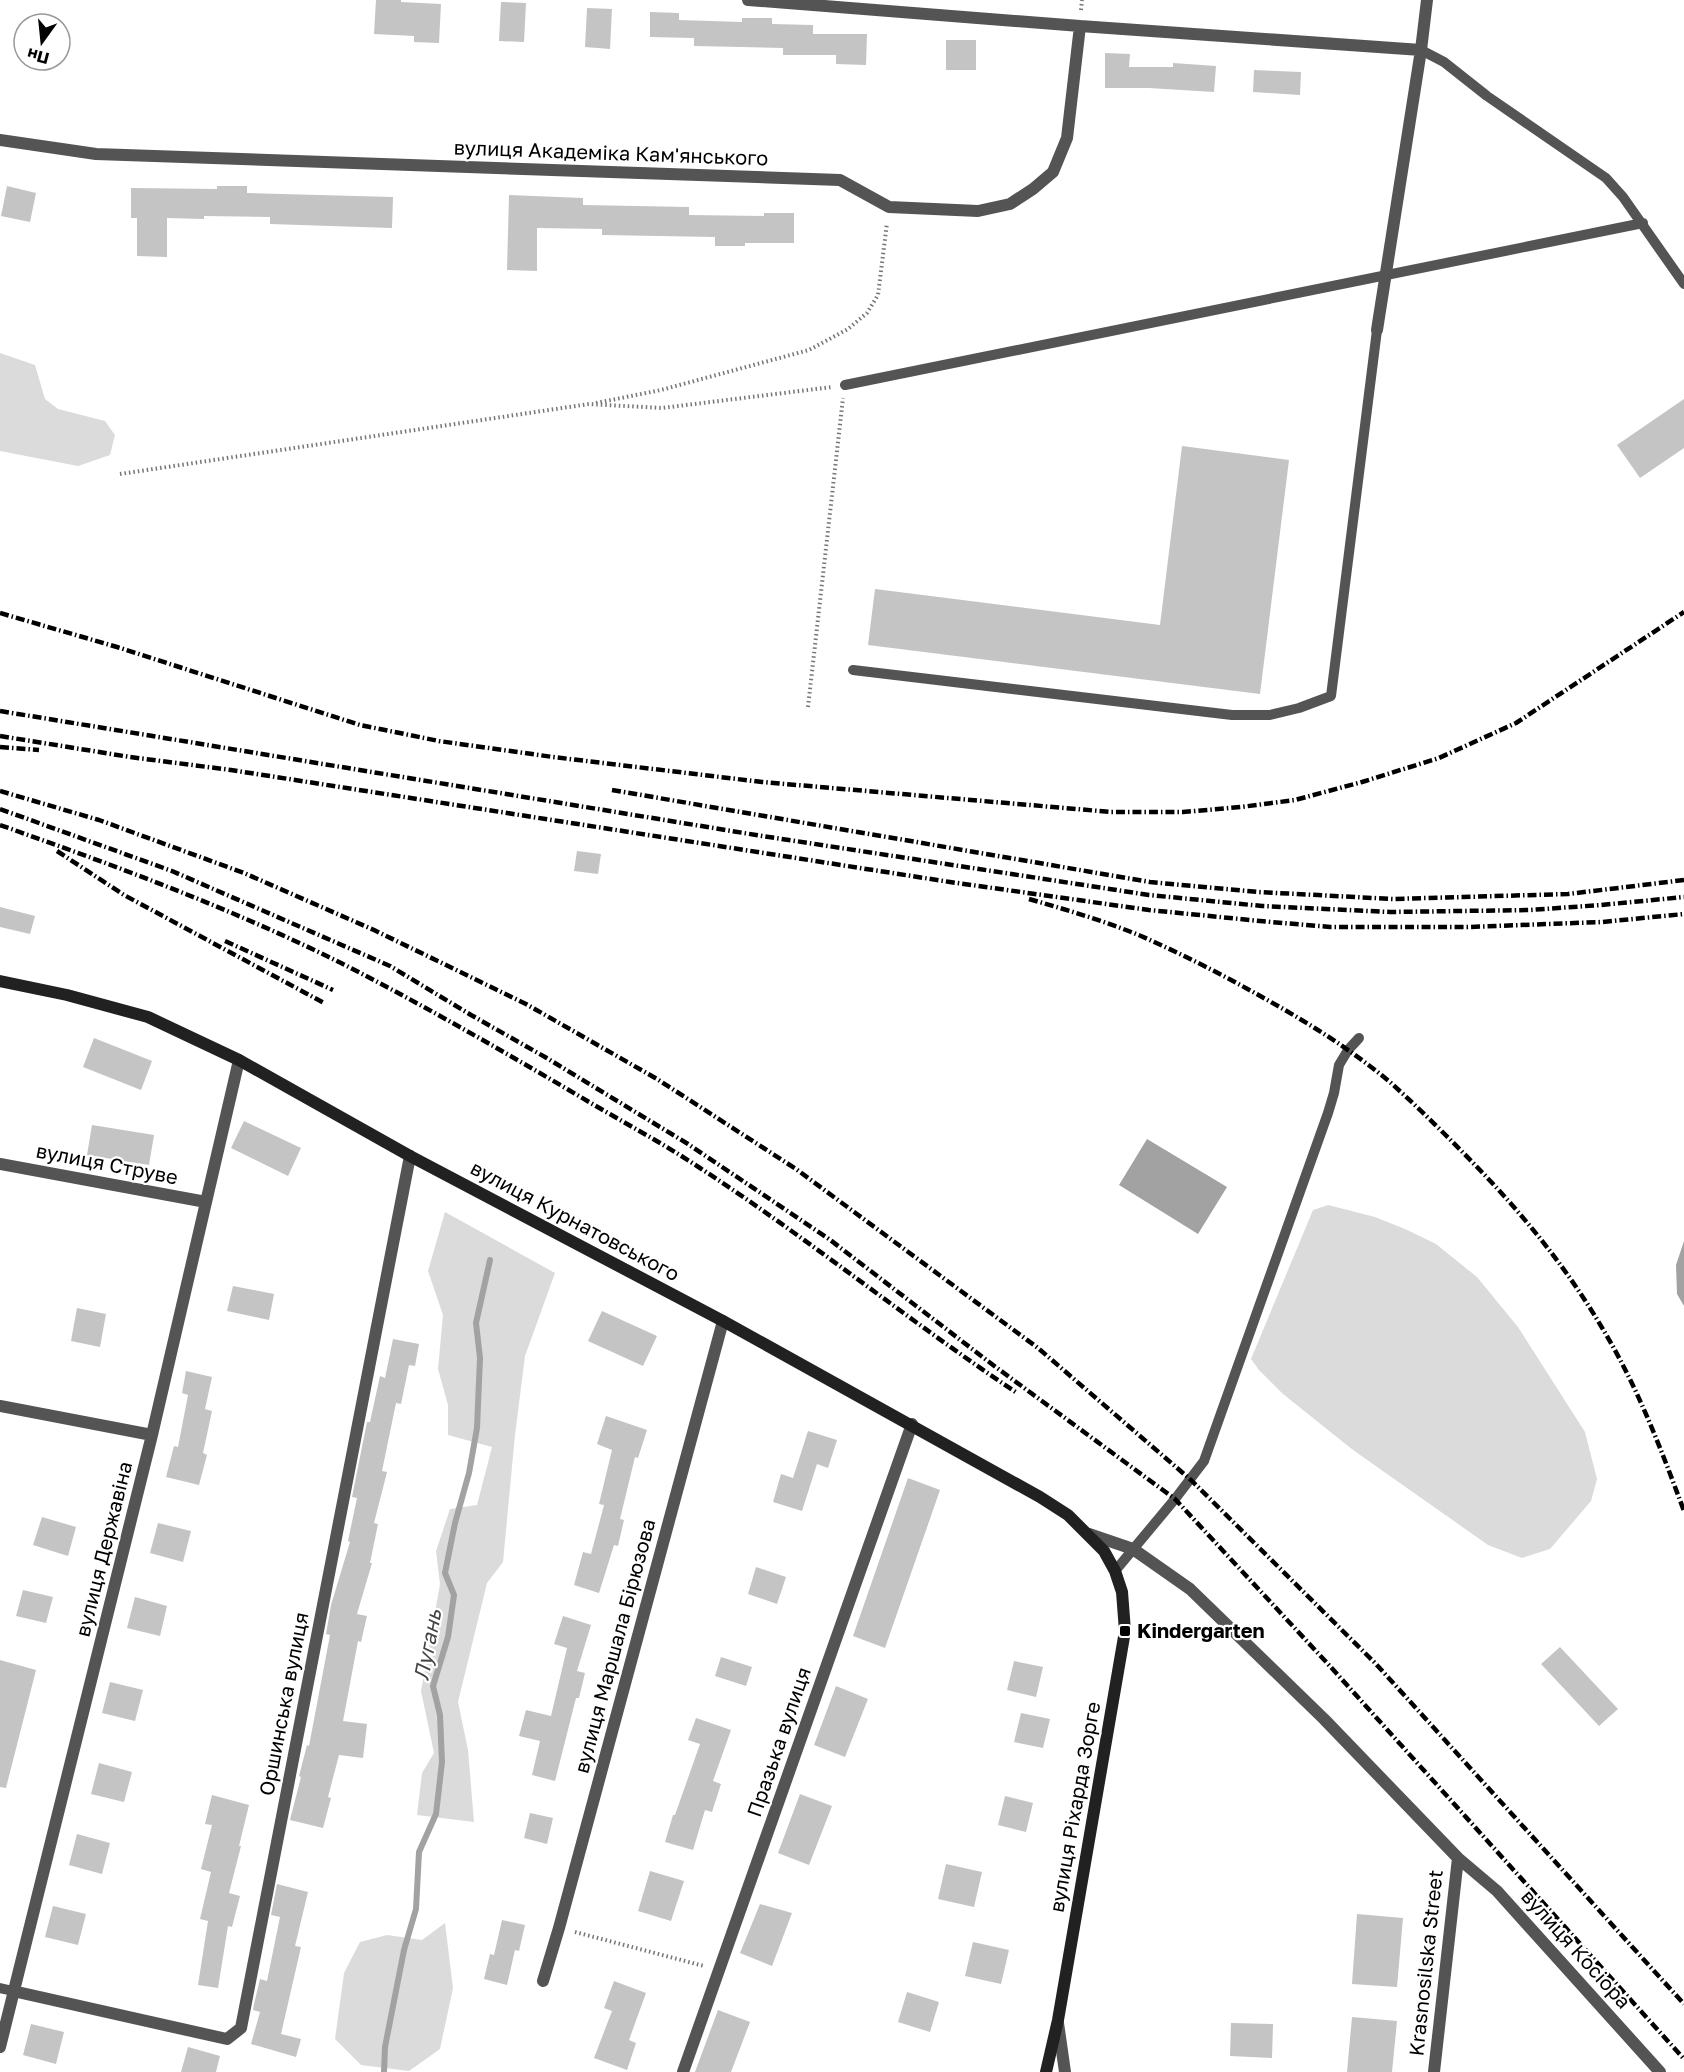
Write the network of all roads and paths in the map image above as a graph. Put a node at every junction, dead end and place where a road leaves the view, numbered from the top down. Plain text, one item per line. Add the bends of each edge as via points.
1 (748, 0) edge
2 (1427, 0) edge
3 (1080, 26) junction
4 (1421, 50) junction
5 (0, 140) edge
6 (889, 207) junction
7 (1643, 223) junction
8 (1387, 275) junction
9 (1684, 284) edge
10 (1377, 330) joint
11 (845, 385) junction
12 (589, 404) junction
13 (120, 474) dead end
14 (853, 669) dead end
15 (808, 707) dead end
16 (0, 981) edge
17 (1359, 1038) dead end
18 (239, 1060) junction
19 (410, 1156) junction
20 (0, 1164) edge
21 (206, 1202) junction
22 (723, 1321) junction
23 (0, 1406) edge
24 (912, 1424) junction
25 (152, 1436) junction
26 (1089, 1534) junction
27 (1133, 1549) junction
28 (1104, 1551) joint
29 (1115, 1571) junction
30 (1458, 1858) junction
31 (559, 1928) junction
32 (719, 1970) junction
33 (543, 1981) dead end
34 (0, 1988) edge
35 (13, 1990) junction
36 (1058, 2019) junction
37 (0, 2047) edge
38 (683, 2072) edge
39 (1046, 2072) edge
40 (1065, 2072) edge
41 (1434, 2072) edge
42 (1660, 2072) edge

1 - 3 street
2 - 4 street
3 - 4 street
3 - 6 street, вулиця Академіка Кам'янського via 1067,138 1053,172 1010,204 978,211
4 - 7 lane via 1444,62 1606,178
4 - 8 street
5 - 6 street, вулиця Академіка Кам'янського via 96,154 840,180
6 - 12 path via 878,295 867,313 848,329 809,350 661,390
7 - 8 lane
7 - 9 lane
8 - 10 street
8 - 11 lane
10 - 14 lane via 1331,696 1270,715 1232,715
11 - 12 path via 662,408
11 - 15 path
12 - 13 path
16 - 18 street, вулиця Курнатовського via 148,1017
17 - 27 lane via 1339,1065 1320,1135 1204,1461
18 - 19 street, вулиця Курнатовського
18 - 21 street, вулиця Державіна
19 - 22 street, вулиця Курнатовського
19 - 35 street, Оршинська вулиця via 241,2028 226,2039
20 - 21 street, вулиця Струве
21 - 25 street, вулиця Державіна
22 - 24 street, вулиця Курнатовського
22 - 31 street, вулиця Маршала Бірюзова
23 - 25 street
24 - 26 street, вулиця Курнатовського via 1040,1497
24 - 32 street, Празька вулиця
25 - 35 street, вулиця Державіна
26 - 27 street, вулиця Косіора
26 - 28 street, вулиця Курнатовського
27 - 29 lane
27 - 30 street, вулиця Косіора via 1190,1589 1324,1719
28 - 29 street, вулиця Ріхарда Зорге
29 - 36 street, вулиця Ріхарда Зорге via 1122,1592 1125,1630
30 - 41 street, Krasnosilska Street
30 - 42 street, вулиця Косіора via 1497,1891
31 - 32 path
31 - 33 street, вулиця Маршала Бірюзова
32 - 38 street, Празька вулиця
34 - 35 lane
35 - 37 street, вулиця Державіна
36 - 39 street, вулиця Ріхарда Зорге
36 - 40 street

